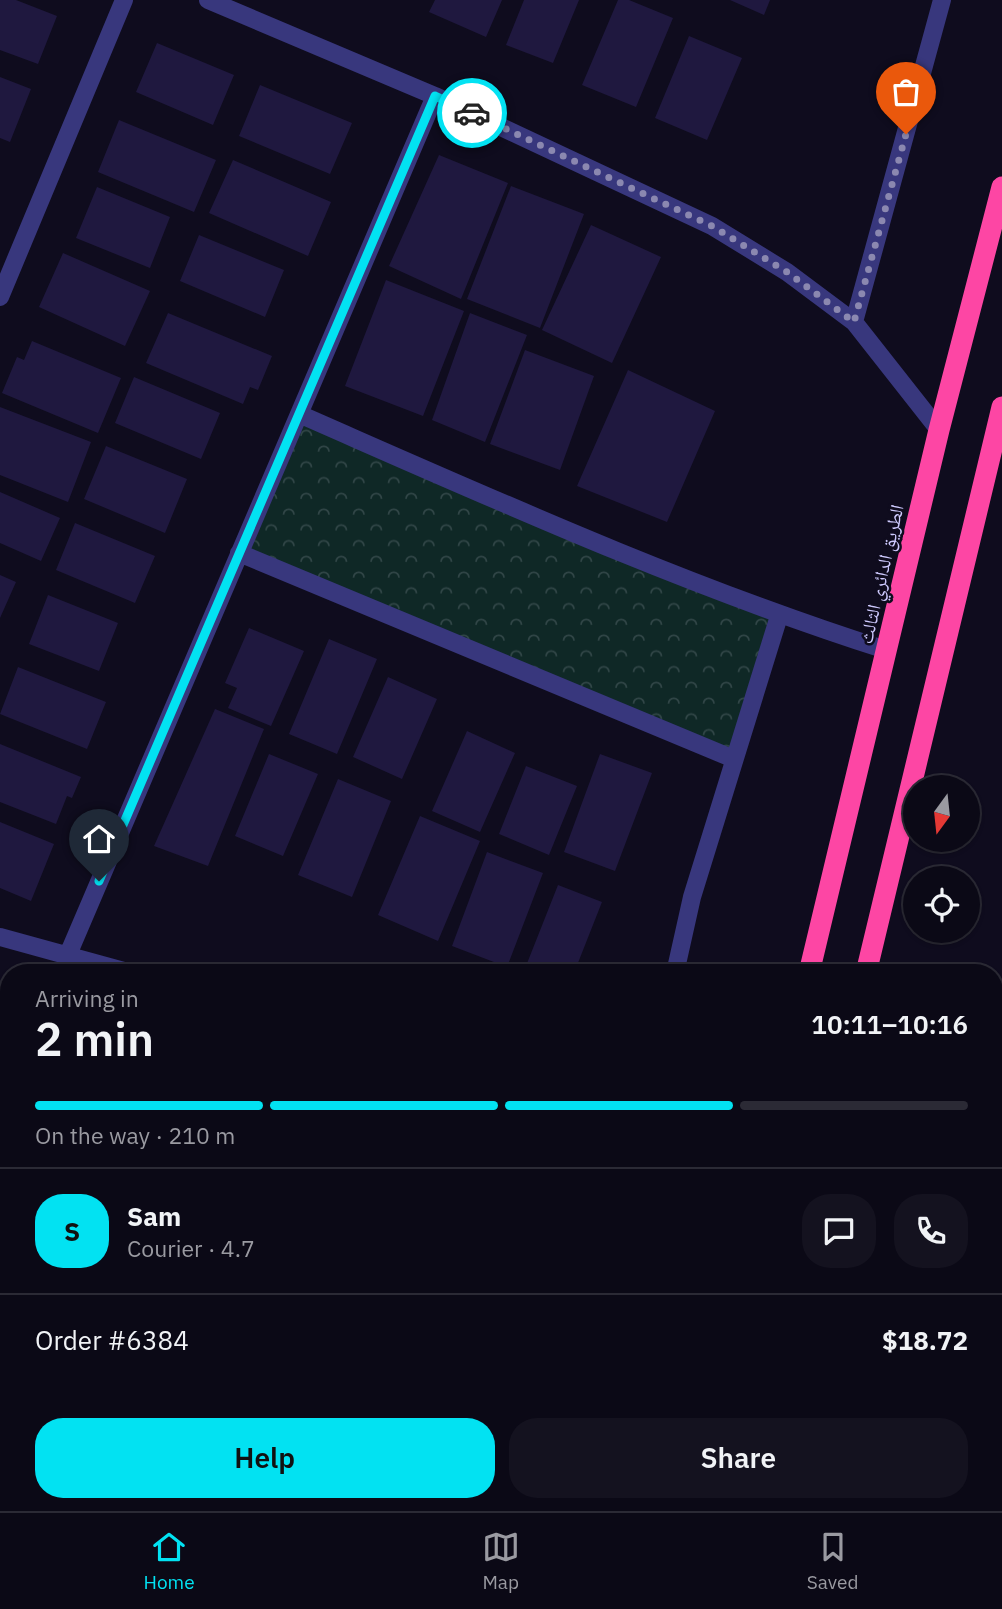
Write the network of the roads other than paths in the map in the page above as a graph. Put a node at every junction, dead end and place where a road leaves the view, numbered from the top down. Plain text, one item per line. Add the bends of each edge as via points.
1 (124, 0) edge
2 (208, 0) edge
3 (942, 0) edge
4 (435, 96) junction
5 (1002, 187) edge
6 (0, 297) edge
7 (854, 322) junction
8 (1002, 407) edge
9 (299, 414) junction
10 (939, 430) junction
11 (239, 553) junction
12 (779, 616) junction
13 (886, 650) junction
14 (734, 759) junction
15 (0, 937) edge
16 (67, 957) junction
17 (95, 964) edge
18 (677, 964) edge
19 (811, 964) edge
20 (868, 964) edge

1 - 6 street
2 - 4 street
3 - 7 street
4 - 7 street via 712,226 787,272
4 - 9 street
5 - 10 highway, الطريق الدائري الثالث
7 - 10 street
8 - 20 highway
9 - 11 street
9 - 12 street via 609,550
10 - 13 highway, الطريق الدائري الثالث
11 - 14 street
11 - 16 street
12 - 13 street
12 - 14 street
13 - 19 highway, الطريق الدائري الثالث
14 - 18 street via 692,897
15 - 16 street
16 - 17 street

